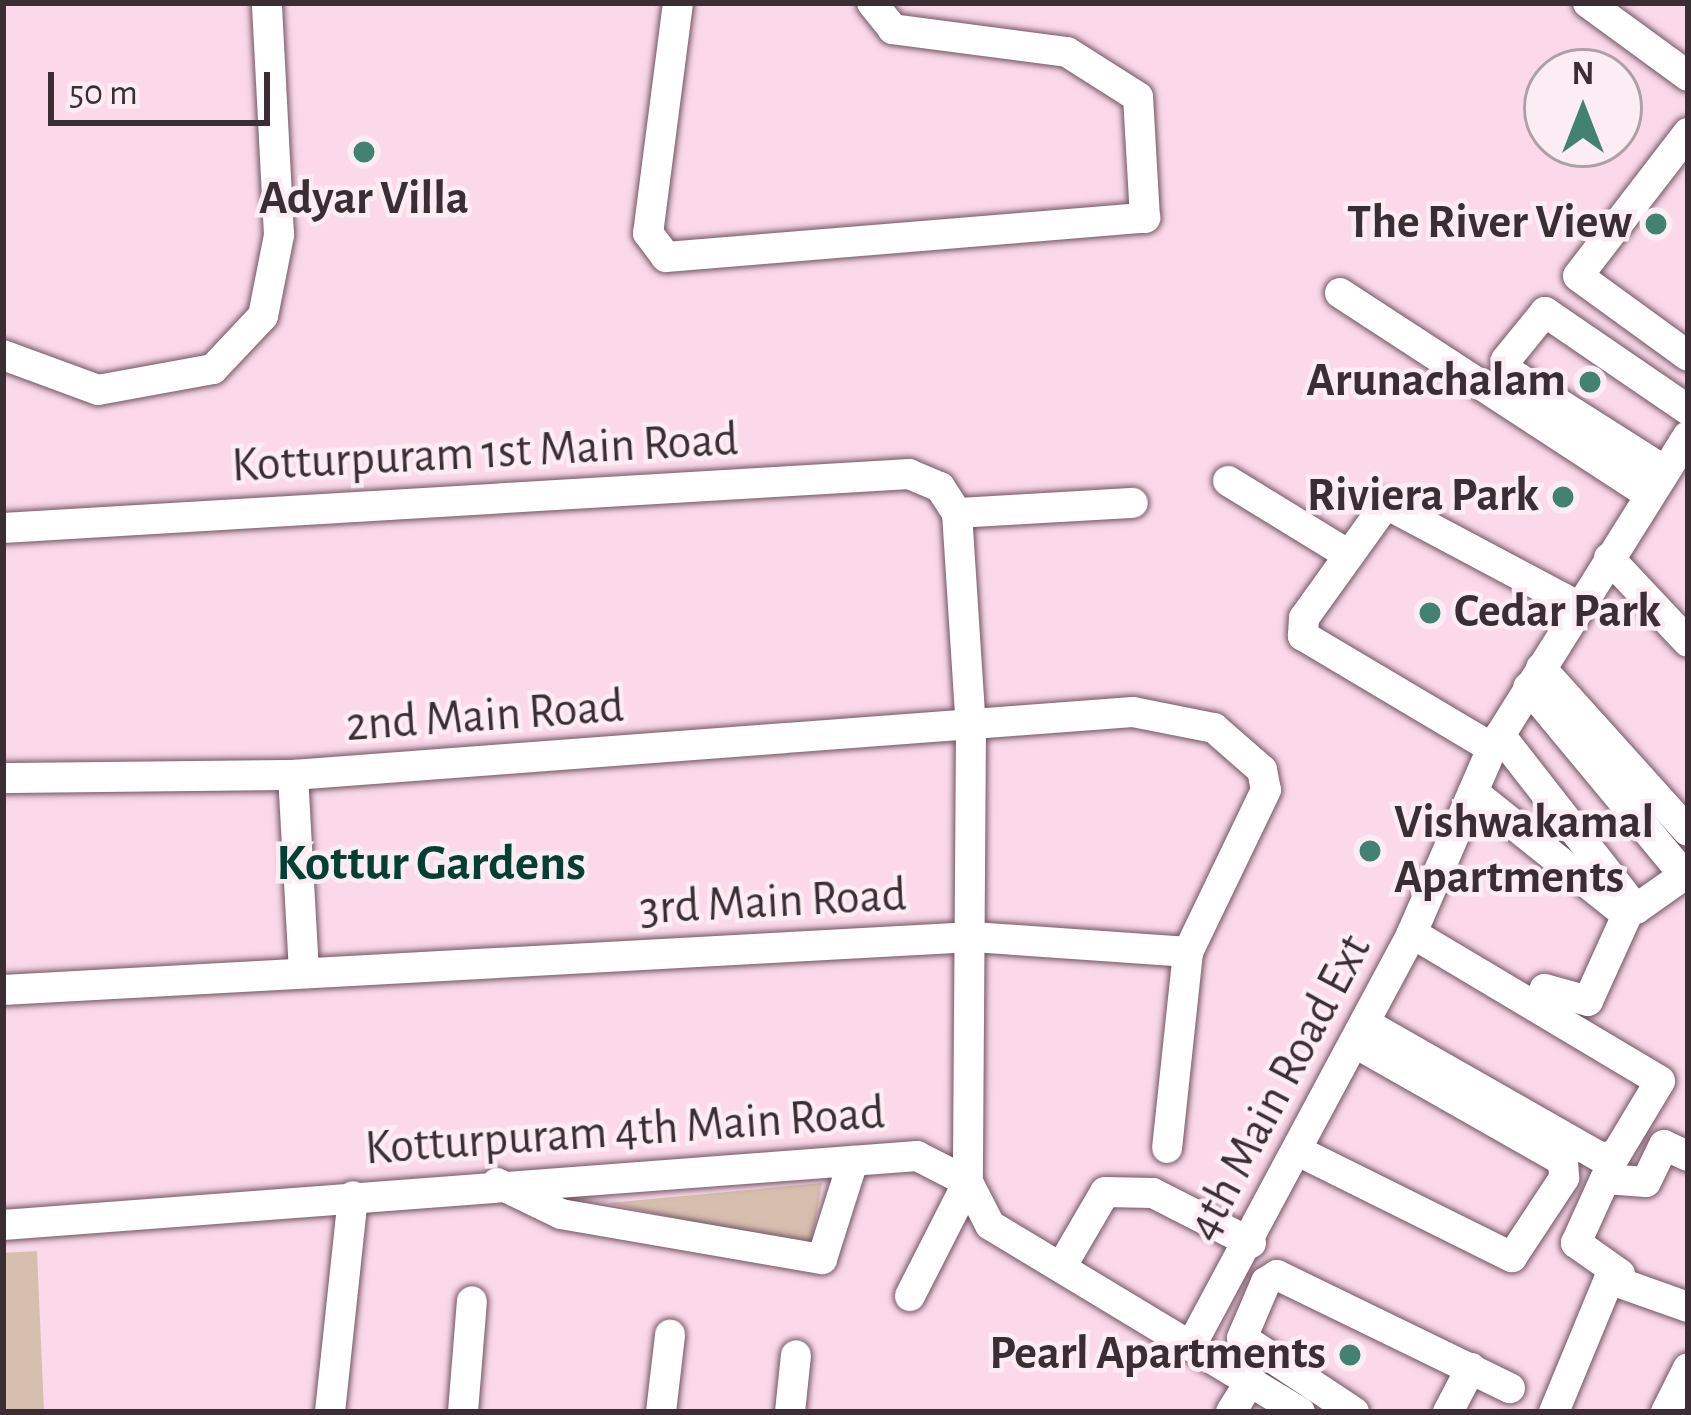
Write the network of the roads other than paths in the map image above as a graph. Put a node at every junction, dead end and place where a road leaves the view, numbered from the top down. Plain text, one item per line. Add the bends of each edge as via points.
1 (267, 3) edge
2 (678, 3) edge
3 (872, 3) edge
4 (1588, 3) edge
5 (1688, 76) edge
6 (1685, 142) edge
7 (1340, 293) dead end
8 (3, 355) edge
9 (1688, 356) edge
10 (1688, 410) edge
11 (1688, 436) edge
12 (1668, 478) edge
13 (1228, 481) dead end
14 (1133, 503) dead end
15 (957, 512) junction
16 (3, 528) edge
17 (1344, 552) junction
18 (1609, 558) junction
19 (1576, 605) junction
20 (1688, 642) edge
21 (1534, 678) junction
22 (971, 730) junction
23 (1496, 742) junction
24 (293, 775) junction
25 (3, 778) edge
26 (1473, 792) junction
27 (1677, 797) edge
28 (1688, 831) edge
29 (1415, 926) junction
30 (973, 937) junction
31 (1188, 952) junction
32 (304, 974) junction
33 (3, 990) edge
34 (1360, 1033) junction
35 (1167, 1148) dead end
36 (1298, 1151) junction
37 (1688, 1156) edge
38 (853, 1161) junction
39 (492, 1180) junction
40 (968, 1181) junction
41 (353, 1196) junction
42 (3, 1225) edge
43 (1251, 1243) junction
44 (1063, 1264) junction
45 (1620, 1274) junction
46 (910, 1296) dead end
47 (472, 1301) dead end
48 (1688, 1307) edge
49 (670, 1335) dead end
50 (1193, 1342) junction
51 (796, 1355) dead end
52 (1471, 1368) junction
53 (1688, 1369) edge
54 (1251, 1380) junction
55 (1510, 1388) dead end
56 (330, 1412) edge
57 (463, 1412) edge
58 (662, 1412) edge
59 (790, 1412) edge
60 (1231, 1412) edge
61 (1300, 1412) edge
62 (1354, 1412) edge
63 (1448, 1412) edge
64 (1554, 1412) edge
65 (1666, 1412) edge

1 - 8 street via 279,235 263,316 213,370 98,390
2 - 3 street via 649,214 650,244 666,257 1110,229 1145,218 1138,98 1066,52 893,29
4 - 5 street
6 - 9 street via 1578,276
7 - 12 street
10 - 12 street via 1545,312 1506,360
11 - 12 street, 4th Main Road Ext
12 - 18 street, 4th Main Road Ext
13 - 17 street
14 - 15 street
15 - 16 street, Kotturpuram 1st Main Road via 940,487 909,474
15 - 22 street
17 - 19 street via 1374,512 1403,505
17 - 23 street via 1303,636
18 - 19 street, 4th Main Road Ext
18 - 20 street
19 - 21 street, 4th Main Road Ext
21 - 23 street, 4th Main Road Ext
21 - 23 street via 1684,875 1636,908
21 - 27 street
22 - 24 street, 2nd Main Road
22 - 30 street
22 - 31 street, 2nd Main Road via 1176,718 1214,728 1262,770 1266,790
23 - 26 street, 4th Main Road Ext
24 - 25 street, 2nd Main Road
24 - 32 street
26 - 29 street, 4th Main Road Ext
26 - 29 street via 1627,915 1627,931 1579,1005
27 - 28 street
29 - 34 street, 4th Main Road Ext
29 - 34 street via 1660,1081 1615,1156 1600,1156
30 - 31 street, 3rd Main Road
30 - 32 street, 3rd Main Road
30 - 40 street
31 - 35 street, 2nd Main Road
32 - 33 street, 3rd Main Road
34 - 36 street, 4th Main Road Ext
34 - 36 street via 1563,1161 1564,1178 1512,1257
36 - 43 street, 4th Main Road Ext
37 - 45 street via 1664,1145 1646,1183 1605,1179 1576,1243
38 - 39 street, Kotturpuram 4th Main Road
38 - 39 street via 822,1259 561,1214
38 - 40 street, Kotturpuram 4th Main Road via 917,1156
39 - 41 street, Kotturpuram 4th Main Road
40 - 44 street via 990,1225
40 - 46 street
41 - 42 street, Kotturpuram 4th Main Road
41 - 56 street
43 - 44 street via 1153,1193 1106,1192
43 - 50 street, 4th Main Road Ext
44 - 50 street
45 - 48 street
45 - 64 street
47 - 57 street
49 - 58 street
50 - 54 street
51 - 59 street
52 - 55 street
52 - 62 street via 1277,1275 1266,1282 1242,1338
52 - 63 street
53 - 65 street
54 - 60 street
54 - 61 street

